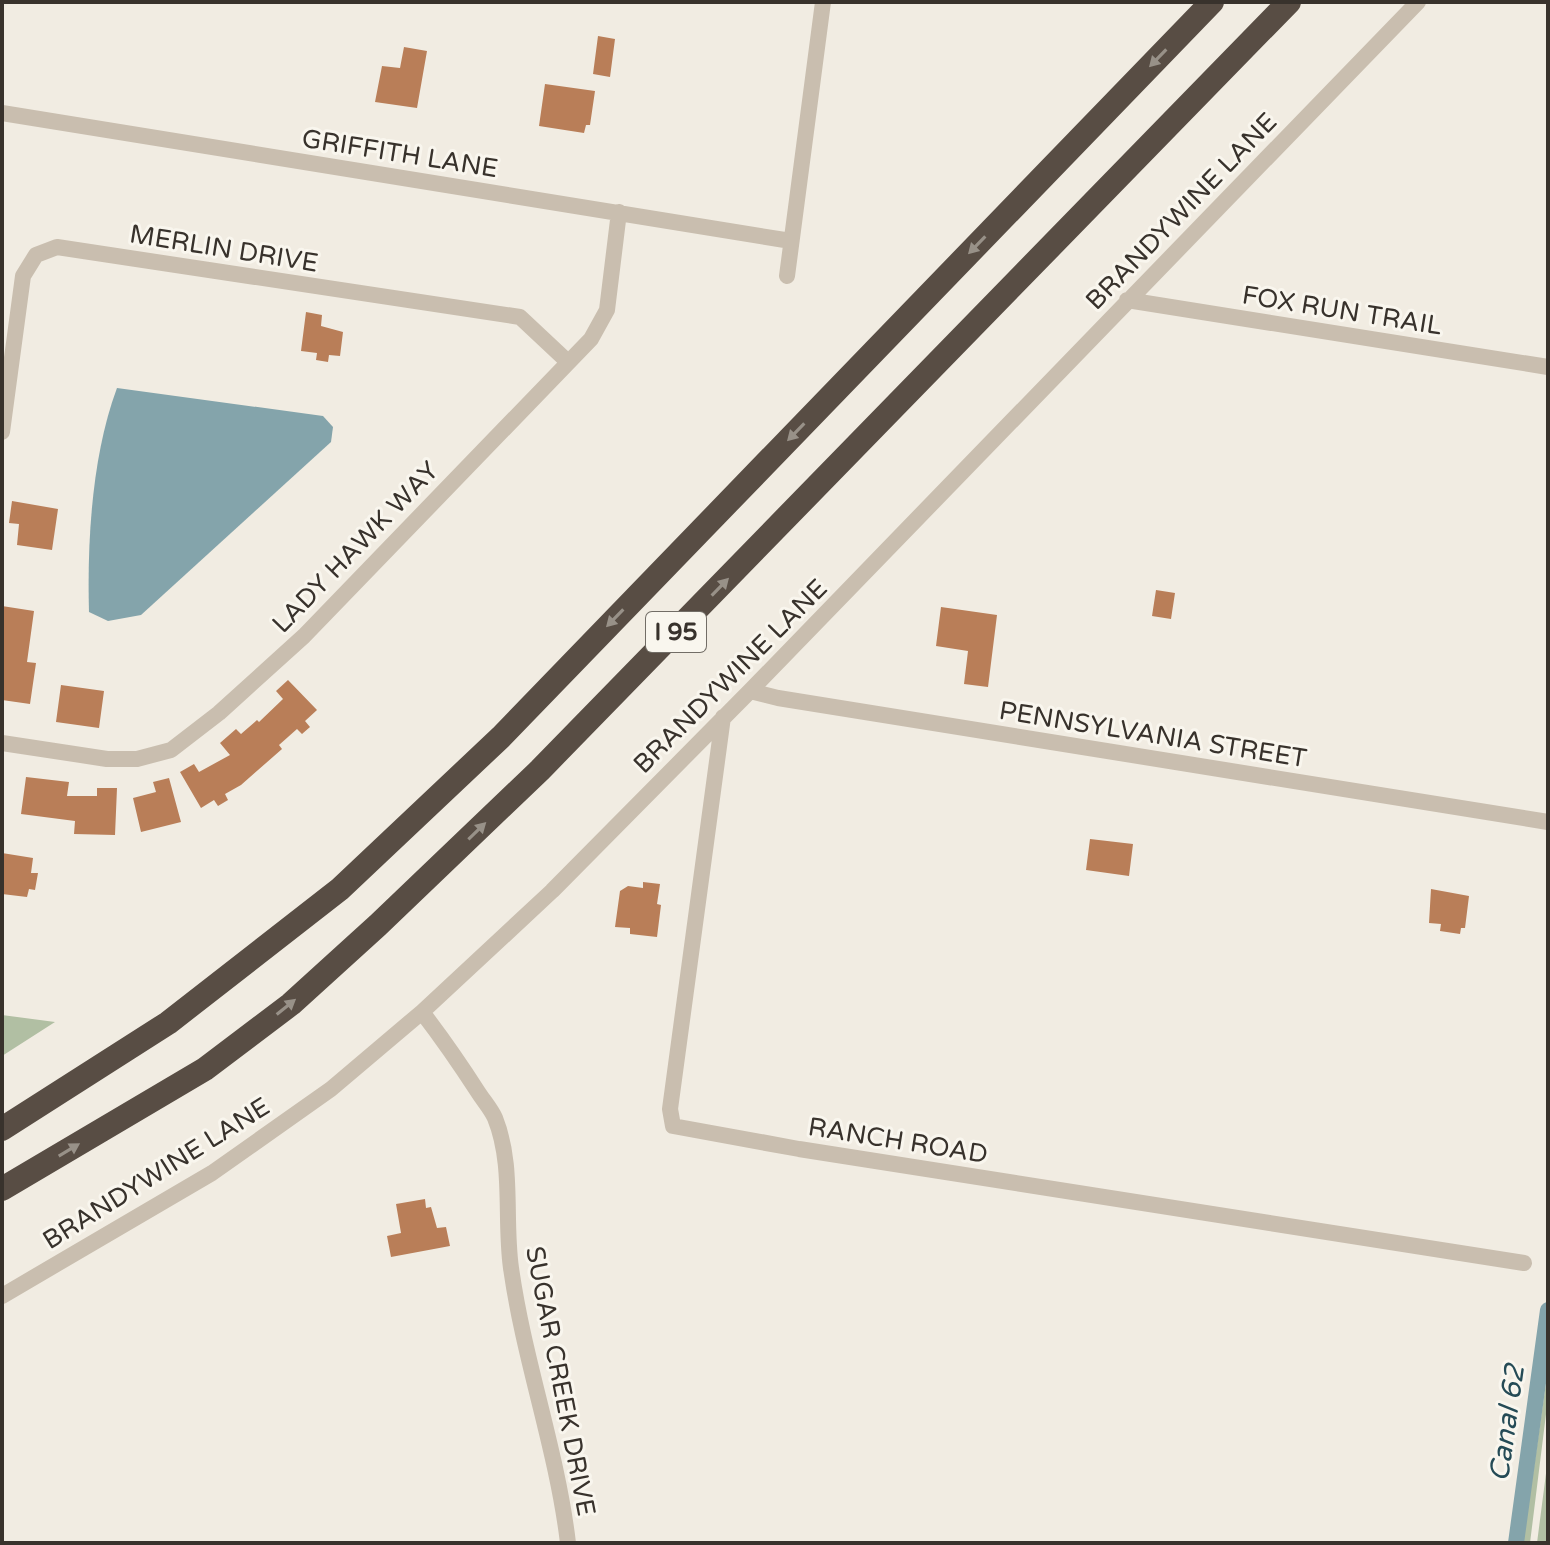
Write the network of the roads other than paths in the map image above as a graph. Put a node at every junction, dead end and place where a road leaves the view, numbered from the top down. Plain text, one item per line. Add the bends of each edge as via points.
1 (823, 2) edge
2 (1212, 2) edge
3 (1289, 2) edge
4 (1418, 2) edge
5 (2, 113) edge
6 (619, 212) junction
7 (791, 241) junction
8 (787, 276) dead end
9 (1127, 300) junction
10 (568, 362) junction
11 (1548, 367) edge
12 (2, 432) edge
13 (750, 691) junction
14 (723, 717) junction
15 (2, 743) edge
16 (1548, 822) edge
17 (422, 1012) junction
18 (2, 1129) edge
19 (2, 1189) edge
20 (1524, 1263) dead end
21 (2, 1296) edge
22 (568, 1543) edge

1 - 7 street
2 -> 18 highway, I 95 via 501,737 340,889 168,1023
19 -> 3 highway, I 95 via 205,1069 291,1004 378,925 540,770
4 - 9 street, BRANDYWINE LANE
5 - 6 street, GRIFFITH LANE
6 - 7 street, GRIFFITH LANE
6 - 10 street, LADY HAWK WAY via 607,310 591,339
7 - 8 street
9 - 11 street, FOX RUN TRAIL
9 - 13 street, BRANDYWINE LANE
10 - 12 street, MERLIN DRIVE via 520,317 57,247 36,255 23,276
10 - 15 street, LADY HAWK WAY via 304,636 171,750 137,759 107,759
13 - 14 street, BRANDYWINE LANE
13 - 16 street, PENNSYLVANIA STREET
14 - 17 street, BRANDYWINE LANE via 552,891
14 - 20 street, RANCH ROAD via 669,1117 673,1126
17 - 21 street, BRANDYWINE LANE via 331,1089 212,1173
17 - 22 street, SUGAR CREEK DRIVE via 494,1117 507,1169 511,1268

